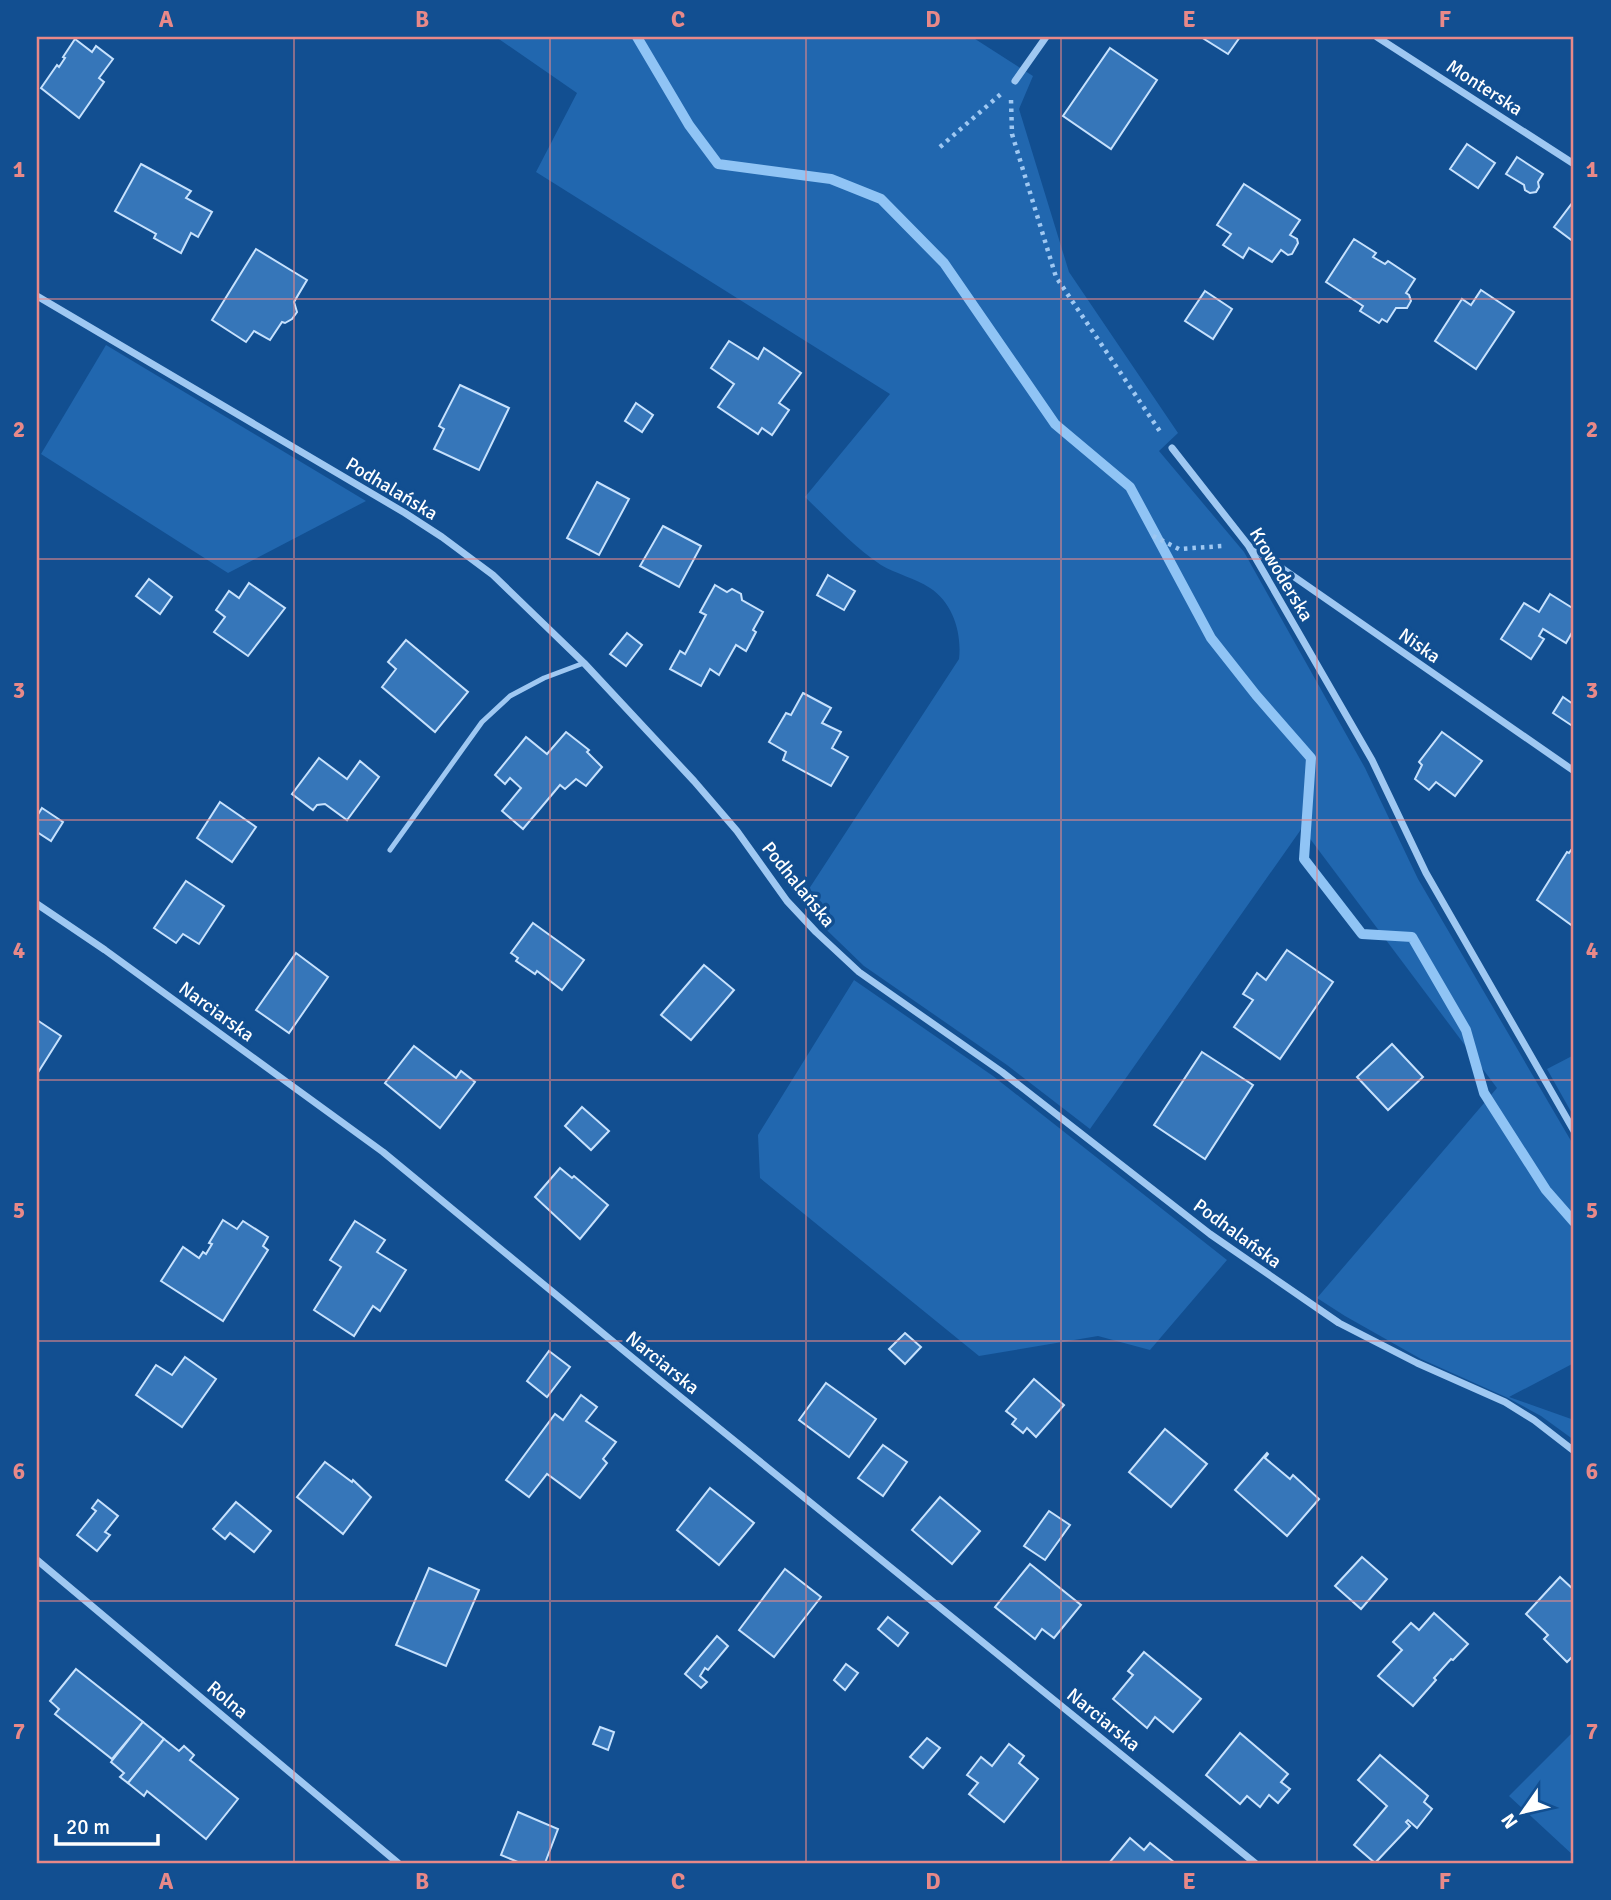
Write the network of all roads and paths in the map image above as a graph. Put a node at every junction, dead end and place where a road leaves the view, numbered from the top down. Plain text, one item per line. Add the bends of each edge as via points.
1 (1046, 37) edge
2 (1377, 37) edge
3 (1016, 81) junction
4 (940, 147) dead end
5 (1574, 164) edge
6 (37, 296) edge
7 (1172, 448) joint
8 (1153, 536) dead end
9 (1248, 545) junction
10 (584, 663) junction
11 (1574, 771) edge
12 (390, 850) dead end
13 (37, 904) edge
14 (1574, 1131) edge
15 (1574, 1451) edge
16 (37, 1560) edge
17 (398, 1863) edge
18 (1255, 1863) edge

1 - 3 street
2 - 5 street, Monterska
3 - 4 path
3 - 7 path via 1010,102 1012,134 1056,277
6 - 10 street, Podhalańska via 442,537 493,575
7 - 9 street, Krowoderska
8 - 9 path via 1179,549
9 - 11 street, Niska
9 - 14 street, Krowoderska via 1372,760 1426,873
10 - 12 lane via 510,696 482,722
10 - 15 street, Podhalańska via 703,791 787,901 859,972 1002,1072 1210,1234 1339,1323 1505,1402
13 - 18 street, Narciarska via 383,1152
16 - 17 street, Rolna

